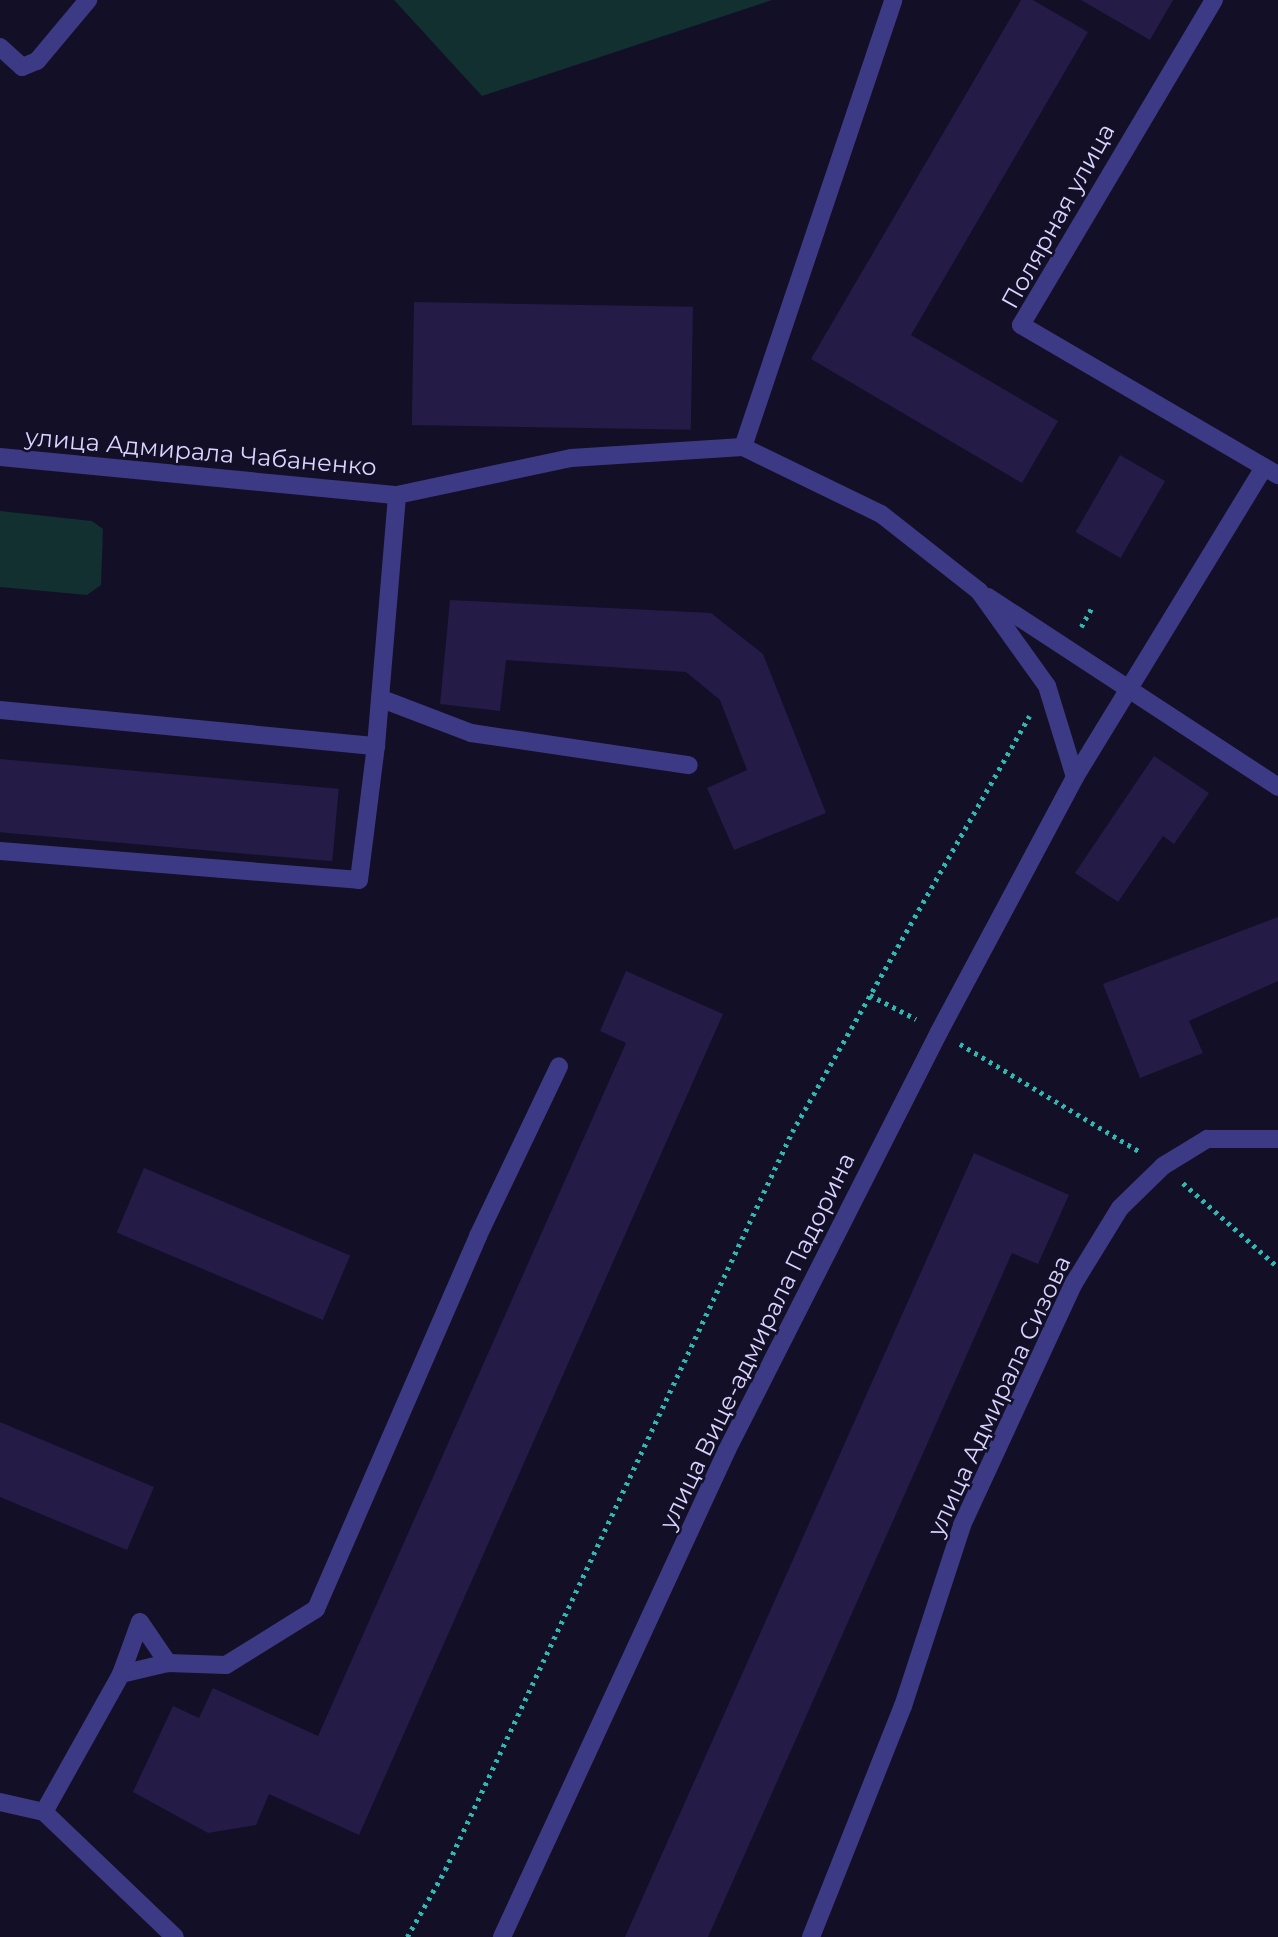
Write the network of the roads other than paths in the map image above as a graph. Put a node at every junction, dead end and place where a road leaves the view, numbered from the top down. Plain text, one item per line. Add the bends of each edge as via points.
1 (88, 0) edge
2 (894, 0) edge
3 (1214, 0) edge
4 (0, 47) edge
5 (743, 447) junction
6 (0, 457) edge
7 (1271, 471) edge
8 (397, 495) junction
9 (979, 591) junction
10 (1130, 688) junction
11 (382, 699) junction
12 (0, 710) edge
13 (376, 746) junction
14 (689, 765) dead end
15 (1075, 777) junction
16 (1278, 787) edge
17 (0, 851) edge
18 (559, 1066) dead end
19 (1278, 1139) edge
20 (168, 1663) junction
21 (121, 1674) junction
22 (0, 1802) edge
23 (44, 1812) junction
24 (175, 1937) edge
25 (502, 1937) edge
26 (811, 1937) edge

1 - 4 street via 37,61 22,67
2 - 5 street
3 - 7 street, Полярная улица via 1021,325
5 - 8 street, улица Адмирала Чабаненко via 570,458
5 - 9 street, улица Адмирала Чабаненко via 881,514
6 - 8 street, улица Адмирала Чабаненко
7 - 10 street, Полярная улица
8 - 11 street, улица Адмирала Чабаненко
9 - 10 street, улица Адмирала Чабаненко
9 - 15 street, улица Адмирала Чабаненко via 1046,686
10 - 15 street, Полярная улица
10 - 16 street
11 - 13 street, улица Адмирала Чабаненко
11 - 14 street via 471,733
12 - 13 street
13 - 17 street, улица Адмирала Чабаненко via 359,880
15 - 25 street, улица Вице-адмирала Падорина via 939,1032 727,1450
18 - 20 street via 478,1236 316,1609 226,1665
19 - 26 street, улица Адмирала Сизова via 1208,1139 1163,1166 1120,1208 1074,1283 967,1513 903,1706
20 - 21 street
20 - 21 street via 140,1622
21 - 23 street
22 - 23 street
23 - 24 street

